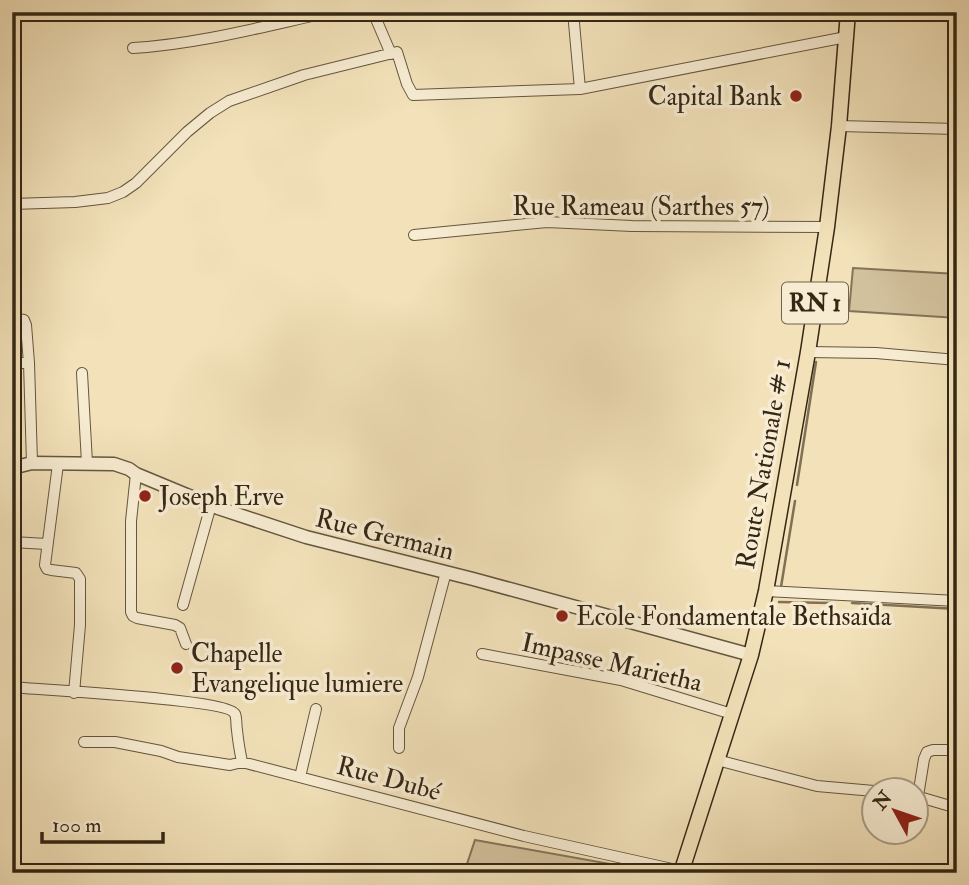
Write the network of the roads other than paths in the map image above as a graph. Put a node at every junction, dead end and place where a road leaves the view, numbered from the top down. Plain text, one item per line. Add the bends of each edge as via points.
1 (330, 12) edge
2 (373, 12) edge
3 (573, 12) edge
4 (848, 12) edge
5 (846, 37) junction
6 (132, 48) dead end
7 (394, 53) junction
8 (580, 89) junction
9 (839, 126) junction
10 (957, 128) edge
11 (12, 204) edge
12 (827, 227) junction
13 (414, 235) dead end
14 (12, 318) edge
15 (808, 352) junction
16 (957, 359) edge
17 (12, 363) edge
18 (29, 363) junction
19 (82, 373) dead end
20 (32, 463) junction
21 (88, 463) junction
22 (58, 464) junction
23 (12, 468) edge
24 (136, 474) junction
25 (211, 505) junction
26 (12, 542) edge
27 (47, 544) junction
28 (446, 572) junction
29 (766, 591) junction
30 (957, 601) edge
31 (183, 605) dead end
32 (186, 643) dead end
33 (482, 654) dead end
34 (751, 655) junction
35 (12, 687) edge
36 (74, 693) junction
37 (316, 709) dead end
38 (732, 713) junction
39 (84, 742) dead end
40 (399, 748) dead end
41 (957, 750) edge
42 (717, 761) junction
43 (242, 762) junction
44 (921, 776) edge
45 (300, 777) junction
46 (860, 790) edge
47 (930, 800) edge
48 (957, 808) edge
49 (681, 872) edge

1 - 6 street via 220,36
2 - 7 street
3 - 8 street
4 - 5 main road, Route Nationale # 1 / RN 1
5 - 8 street
5 - 9 main road, Route Nationale # 1 / RN 1
7 - 8 street via 414,95
7 - 11 street via 304,75 229,102 187,132 136,183 108,198
9 - 10 street
9 - 12 main road, Route Nationale # 1 / RN 1
12 - 13 street, Rue Rameau (Sarthes 57) via 547,222
12 - 15 main road, Route Nationale # 1 / RN 1
14 - 18 street via 24,320
15 - 16 street
15 - 29 main road, Route Nationale # 1 / RN 1
17 - 18 street
18 - 20 street
19 - 21 street
20 - 22 street, Rue Germain
20 - 23 street, Rue Germain
21 - 22 street, Rue Germain
21 - 24 street, Rue Germain via 114,464
22 - 27 street
24 - 25 street, Rue Germain
24 - 32 street via 131,612 136,618 175,625
25 - 28 street, Rue Germain via 306,537
25 - 31 street
26 - 27 street
27 - 36 street via 47,569 76,573 80,579
28 - 34 street, Rue Germain
28 - 40 street via 399,728
29 - 30 street
29 - 34 main road, Route Nationale # 1 / RN 1
33 - 38 street, Impasse Marietha via 621,680
34 - 38 main road, Route Nationale # 1 / RN 1
35 - 36 street
36 - 43 street via 185,701 233,711
37 - 45 street
38 - 42 main road, Route Nationale # 1 / RN 1
39 - 43 street, Rue Dubé via 115,742 230,765
41 - 44 street via 927,752
42 - 46 street via 817,786
42 - 49 main road, Route Nationale # 1 / RN 1
43 - 45 street, Rue Dubé
45 - 49 street, Rue Dubé
47 - 48 street

